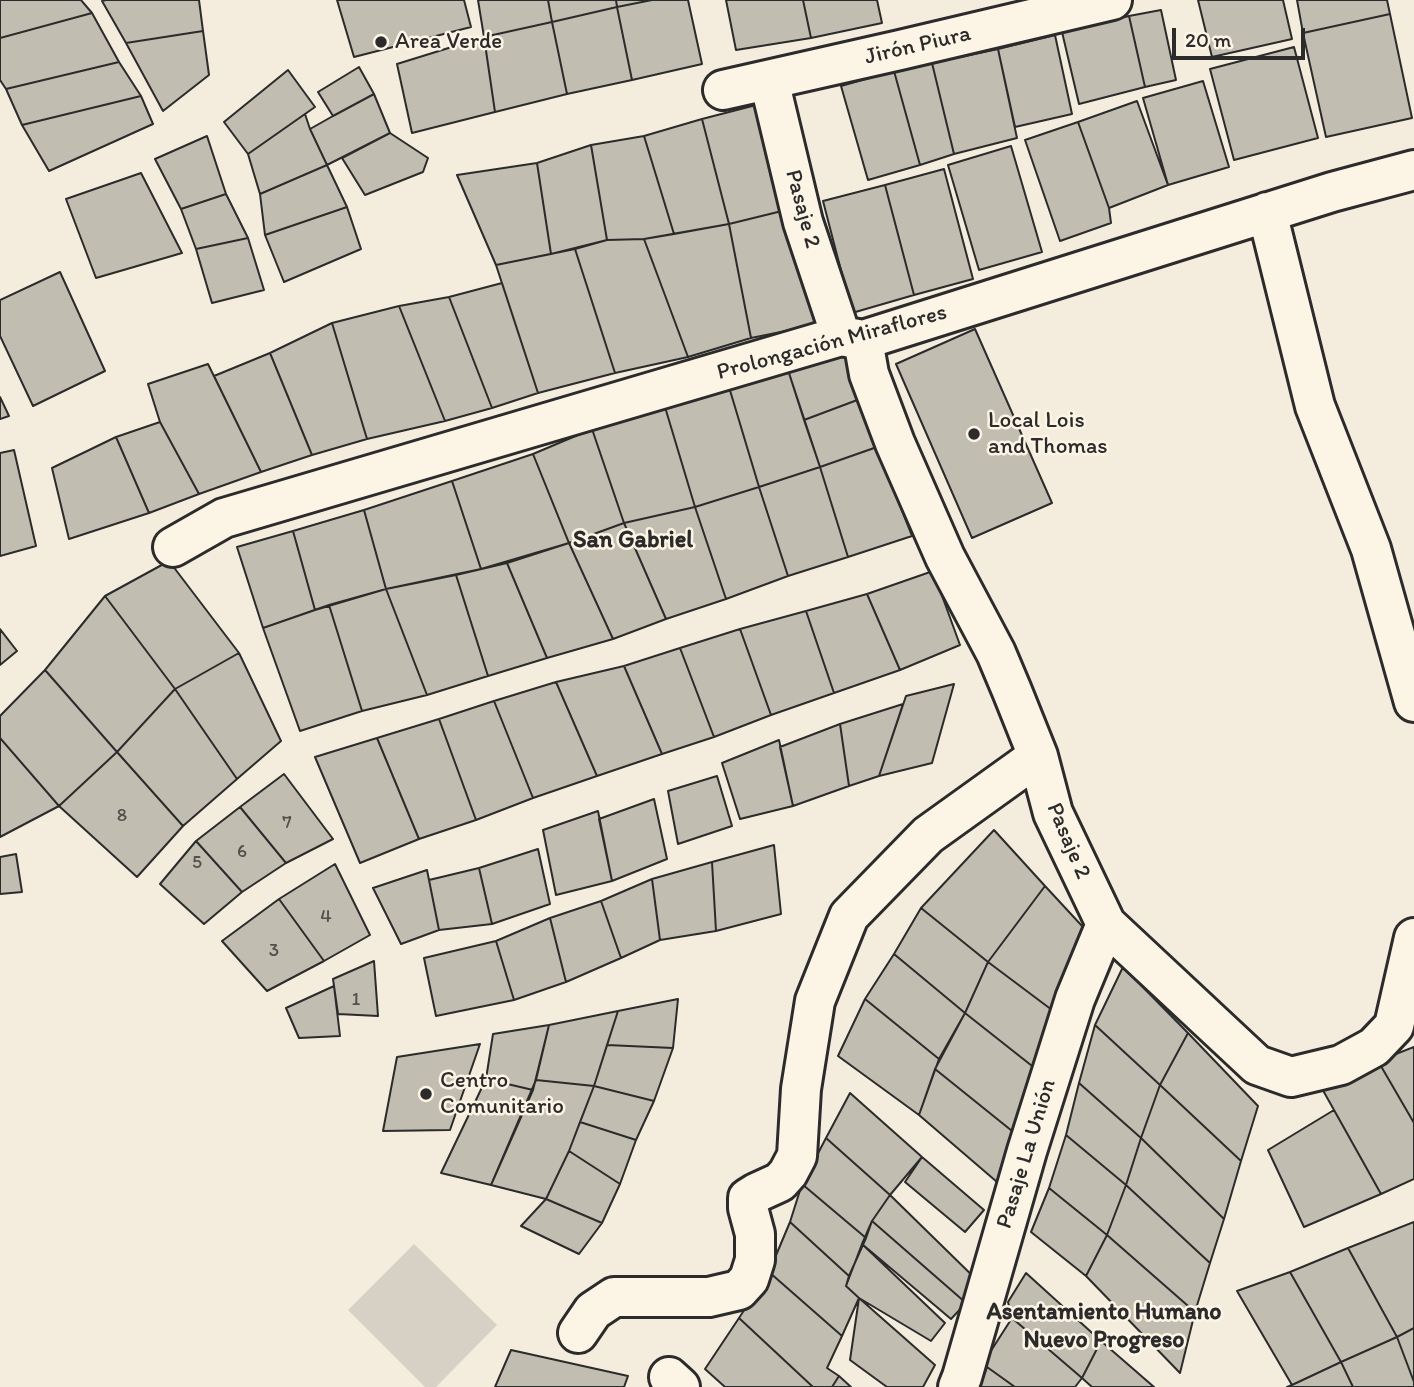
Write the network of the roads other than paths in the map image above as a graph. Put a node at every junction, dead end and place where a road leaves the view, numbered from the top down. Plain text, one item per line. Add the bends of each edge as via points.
1 (1110, 0) edge
2 (769, 80) junction
3 (723, 90) dead end
4 (1414, 170) edge
5 (1268, 212) junction
6 (852, 338) junction
7 (173, 547) dead end
8 (1414, 702) edge
9 (1038, 756) junction
10 (1106, 924) junction
11 (1414, 938) edge
12 (578, 1334) dead end
13 (958, 1387) edge

1 - 2 street, Jirón Piura
2 - 3 street, Jirón Piura
2 - 6 street, Pasaje 2 via 803,222
4 - 5 street, Prolongación Miraflores
5 - 6 street, Prolongación Miraflores
5 - 8 street via 1315,406 1371,549
6 - 7 street, Prolongación Miraflores via 224,518
6 - 9 street, Pasaje 2 via 945,557 996,653
9 - 10 street, Pasaje 2 via 1053,813
9 - 12 street via 928,835 849,916 815,1001 801,1089 797,1156 780,1182 748,1198 755,1234 749,1279 739,1290 709,1297 614,1297 593,1311
10 - 11 street, Pasaje 2 via 1258,1065 1291,1077 1341,1065 1374,1047 1394,1026
10 - 13 street, Pasaje La Unión via 1075,999

